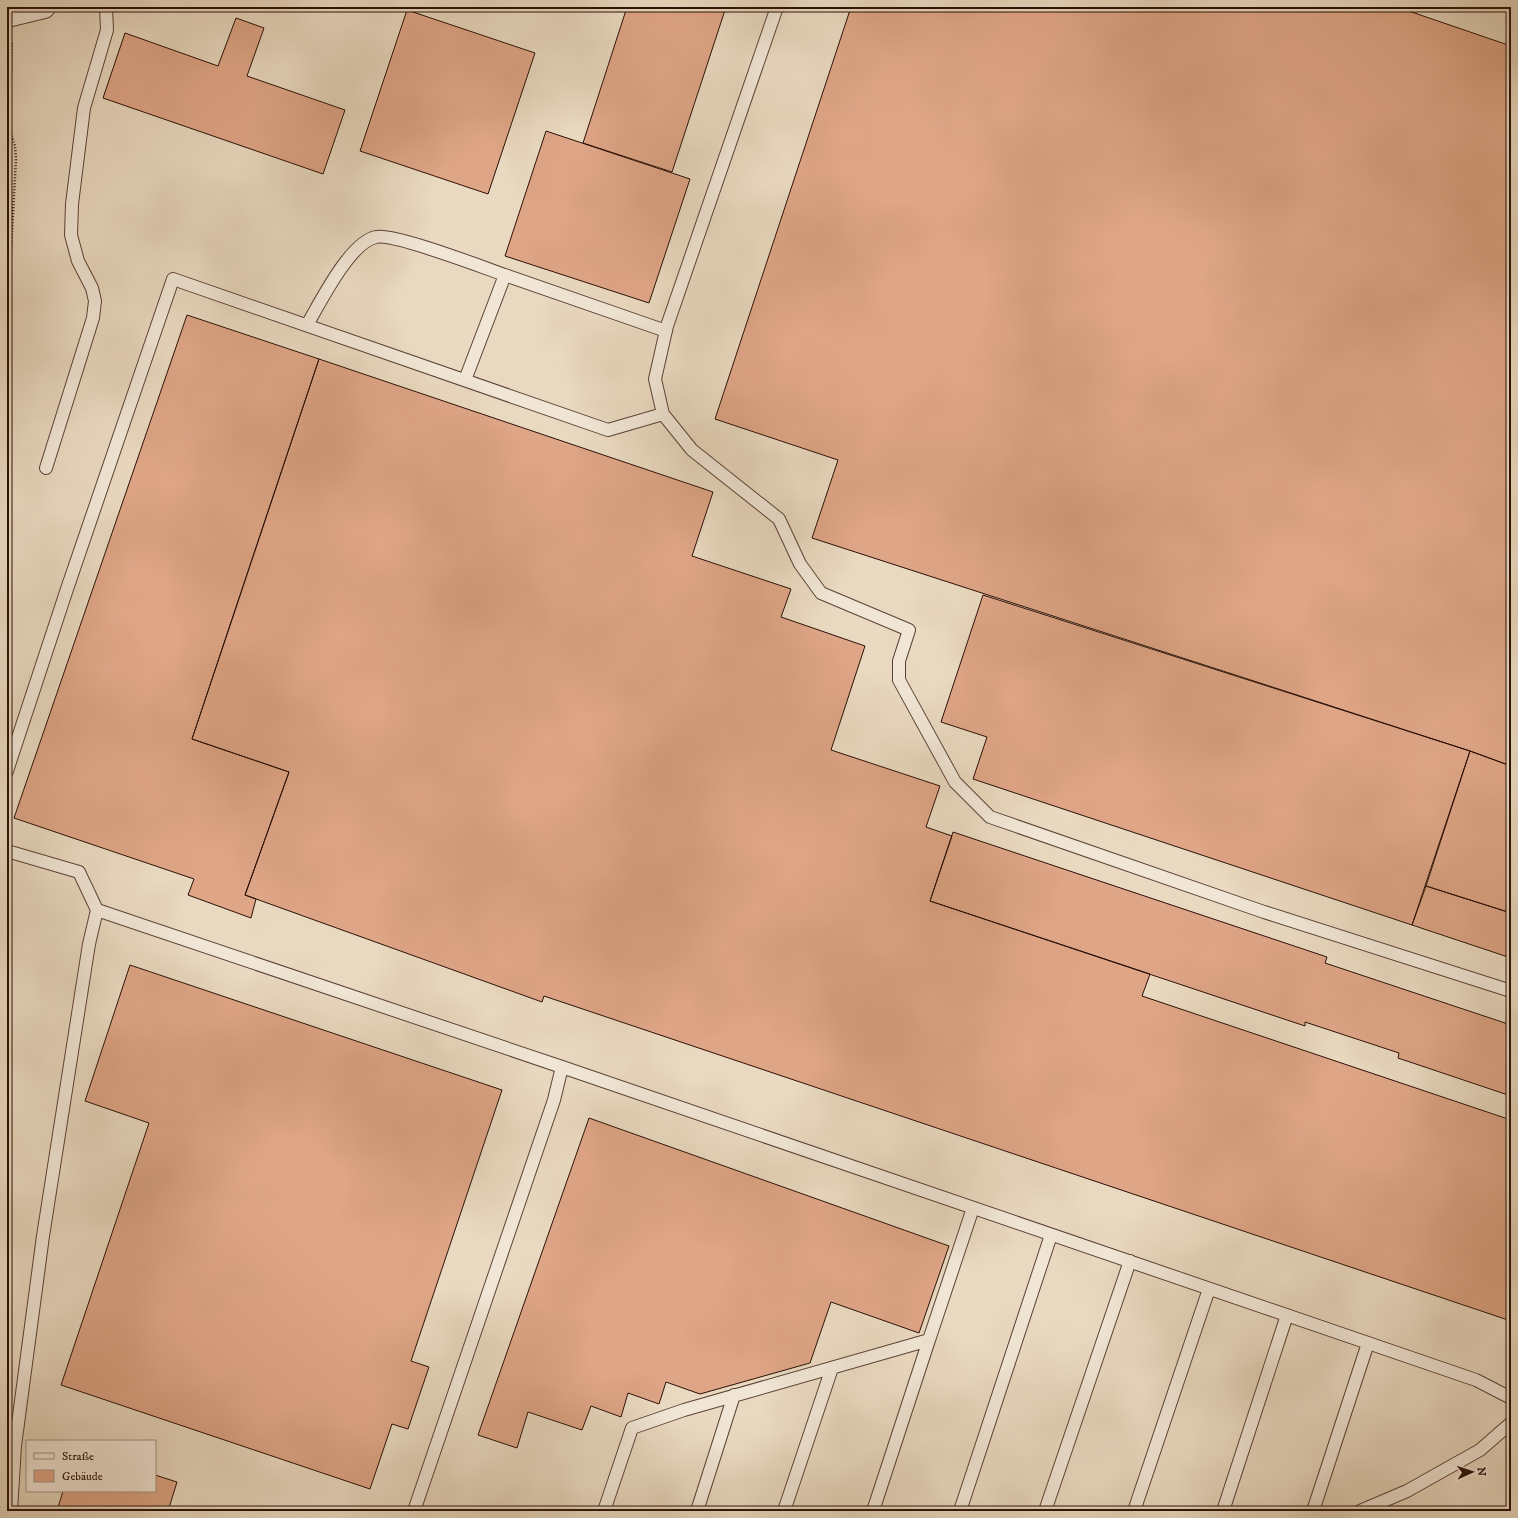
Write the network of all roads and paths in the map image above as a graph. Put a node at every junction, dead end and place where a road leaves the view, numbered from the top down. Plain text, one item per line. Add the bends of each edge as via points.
1 (44, 7) edge
2 (106, 7) edge
3 (777, 7) edge
4 (7, 16) edge
5 (12, 37) dead end
6 (9, 72) edge
7 (7, 206) edge
8 (14, 206) junction
9 (505, 275) junction
10 (7, 324) edge
11 (307, 325) junction
12 (666, 331) junction
13 (465, 380) junction
14 (663, 414) junction
15 (46, 468) dead end
16 (7, 771) edge
17 (7, 851) edge
18 (97, 910) junction
19 (1511, 990) edge
20 (562, 1067) junction
21 (973, 1208) junction
22 (1051, 1234) junction
23 (1130, 1261) junction
24 (1209, 1289) junction
25 (1287, 1316) junction
26 (929, 1340) junction
27 (1368, 1343) junction
28 (832, 1368) junction
29 (734, 1395) junction
30 (1511, 1398) edge
31 (1511, 1423) edge
32 (11, 1511) edge
33 (414, 1511) edge
34 (604, 1511) edge
35 (697, 1511) edge
36 (784, 1511) edge
37 (873, 1511) edge
38 (960, 1511) edge
39 (1045, 1511) edge
40 (1134, 1511) edge
41 (1223, 1511) edge
42 (1313, 1511) edge
43 (1360, 1511) edge

1 - 4 street
2 - 15 lane via 107,30 84,108 72,204 71,235 78,261 92,288 95,301 93,318
3 - 12 lane
5 - 6 path
6 - 8 path via 9,128 16,158
7 - 8 path
8 - 10 path
9 - 11 lane via 398,239 376,236 360,246 342,265
9 - 12 lane
9 - 13 lane
11 - 13 lane
11 - 16 lane via 173,279
12 - 14 lane via 655,379
13 - 14 lane via 608,430
14 - 19 lane via 692,450 779,519 800,564 821,593 910,630 899,662 899,680 955,782 990,817 1264,912
17 - 18 lane via 79,872
18 - 20 lane
18 - 32 lane via 89,944 43,1236 15,1446
20 - 21 lane
20 - 33 lane via 554,1100
21 - 22 lane
21 - 26 lane
22 - 23 lane
22 - 38 lane
23 - 24 lane
23 - 39 lane
24 - 25 lane
24 - 40 lane
25 - 27 lane
25 - 41 lane
26 - 28 lane
26 - 37 lane
27 - 30 lane via 1476,1380
27 - 42 lane
28 - 29 lane
28 - 36 lane
29 - 34 lane via 632,1428
29 - 35 lane
31 - 43 lane via 1480,1450 1408,1491

